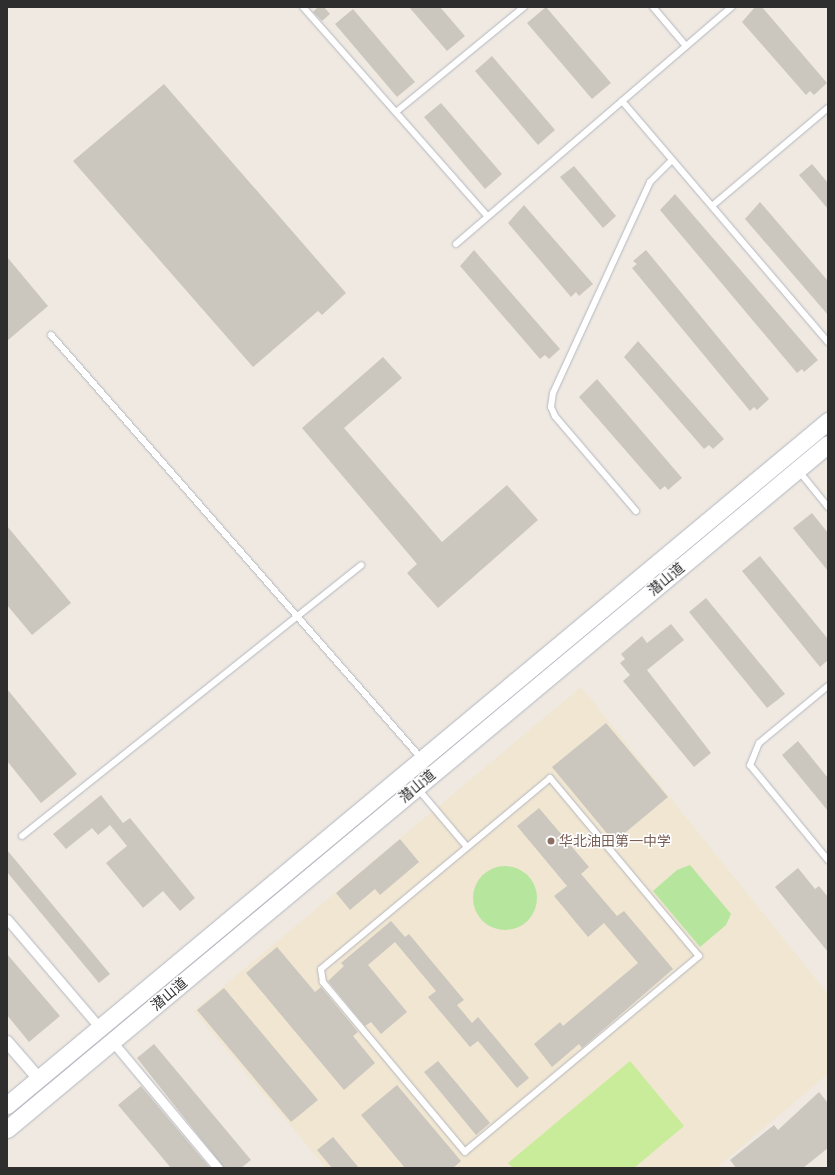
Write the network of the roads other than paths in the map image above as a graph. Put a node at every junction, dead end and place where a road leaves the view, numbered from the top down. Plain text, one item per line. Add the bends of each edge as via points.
1 (302, 7) edge
2 (524, 7) edge
3 (653, 7) edge
4 (732, 7) edge
5 (686, 46) junction
6 (622, 101) junction
7 (828, 108) edge
8 (396, 112) junction
9 (672, 160) junction
10 (712, 206) junction
11 (487, 216) junction
12 (456, 244) dead end
13 (51, 335) dead end
14 (828, 342) edge
15 (828, 420) edge
16 (828, 444) edge
17 (797, 470) junction
18 (828, 508) edge
19 (636, 511) dead end
20 (361, 565) dead end
21 (297, 616) junction
22 (828, 686) edge
23 (422, 759) junction
24 (416, 787) junction
25 (22, 836) dead end
26 (467, 847) junction
27 (828, 860) edge
28 (7, 919) edge
29 (100, 1028) junction
30 (112, 1041) junction
31 (7, 1042) edge
32 (39, 1079) junction
33 (7, 1105) edge
34 (7, 1129) edge
35 (218, 1168) edge

1 - 8 lane
2 - 8 lane
3 - 5 lane
4 - 5 lane
5 - 6 lane
6 - 9 lane
6 - 11 lane
7 - 10 lane
8 - 11 lane
9 - 10 lane
9 - 19 lane via 650,182 553,393 552,407 555,416
10 - 14 lane
11 - 12 lane
13 - 21 lane
15 - 23 main road, 潜山道
16 - 17 main road, 潜山道
17 - 18 lane
17 - 24 main road, 潜山道
20 - 21 lane
21 - 23 lane
21 - 25 lane
22 - 27 lane via 759,743 750,764
23 - 29 main road, 潜山道
24 - 26 lane
24 - 30 main road, 潜山道
26 - 26 lane via 550,778 699,956 464,1152 323,982 321,969
28 - 29 street
29 - 32 main road, 潜山道
30 - 34 main road, 潜山道
30 - 35 street
31 - 32 street
32 - 33 main road, 潜山道

